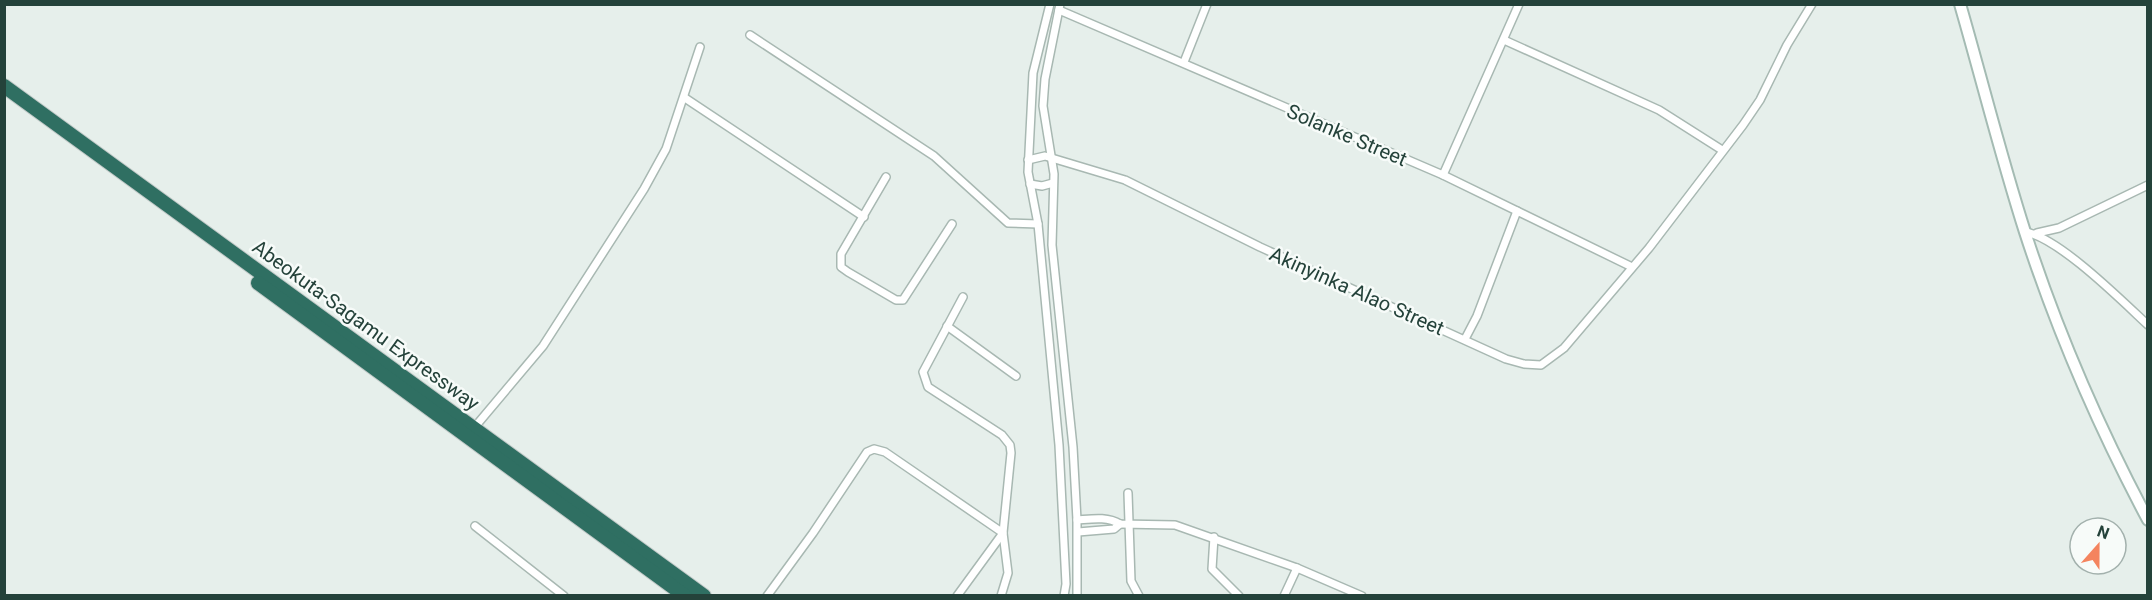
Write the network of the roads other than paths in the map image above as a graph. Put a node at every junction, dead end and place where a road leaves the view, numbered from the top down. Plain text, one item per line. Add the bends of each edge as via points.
1 (1050, 4) edge
2 (1207, 4) edge
3 (1520, 4) edge
4 (1812, 4) edge
5 (1960, 4) edge
6 (1060, 7) edge
7 (750, 35) dead end
8 (1504, 40) junction
9 (700, 46) dead end
10 (1184, 62) junction
11 (4, 86) edge
12 (4, 97) edge
13 (685, 98) junction
14 (1722, 150) junction
15 (1051, 159) junction
16 (1028, 160) junction
17 (1443, 175) junction
18 (886, 177) dead end
19 (1053, 183) junction
20 (1030, 184) junction
21 (2148, 185) edge
22 (1517, 211) junction
23 (864, 217) junction
24 (952, 224) dead end
25 (1038, 224) junction
26 (2025, 232) junction
27 (2037, 233) junction
28 (1632, 267) junction
29 (963, 297) dead end
30 (2148, 325) edge
31 (947, 326) junction
32 (1465, 339) junction
33 (1016, 376) dead end
34 (474, 428) junction
35 (1128, 493) dead end
36 (1077, 520) junction
37 (2148, 520) edge
38 (1123, 524) junction
39 (475, 526) dead end
40 (1078, 532) junction
41 (1003, 533) junction
42 (1214, 537) junction
43 (1297, 568) junction
44 (564, 596) edge
45 (685, 596) edge
46 (704, 596) edge
47 (767, 596) edge
48 (957, 596) edge
49 (1001, 596) edge
50 (1064, 596) edge
51 (1077, 596) edge
52 (1139, 596) edge
53 (1239, 596) edge
54 (1284, 596) edge
55 (1362, 596) edge

1 - 16 street via 1033,73
2 - 10 street
3 - 8 street
4 - 14 street, Akinyinka Alao Street via 1761,100
5 - 26 street
6 - 10 street, Solanke Street
6 - 15 street via 1043,106
7 - 25 street via 934,156 1008,223
8 - 14 street via 1659,110
8 - 17 street
9 - 13 street
10 - 17 street, Solanke Street
11 - 34 highway, Abeokuta-Sagamu Expressway
12 - 45 highway, Abeokuta-Sagamu Expressway
13 - 23 street
13 - 34 street via 666,149 644,189 543,346
14 - 28 street, Akinyinka Alao Street
15 - 16 street, Akinyinka Alao Street via 1040,156
15 - 19 street
15 - 32 street, Akinyinka Alao Street via 1153,193 1260,247
16 - 20 street
17 - 22 street, Solanke Street
18 - 23 street
19 - 20 street
19 - 36 street via 1053,245
20 - 25 street
21 - 27 street via 2059,228
22 - 28 street, Solanke Street
22 - 32 street
23 - 24 street via 841,254 841,267 896,300 903,300 908,294
25 - 50 street via 1059,445
26 - 27 street
26 - 37 street via 2080,379
27 - 30 street via 2085,267
28 - 32 street, Akinyinka Alao Street via 1564,348 1541,365 1506,359
29 - 31 street
31 - 33 street
31 - 41 street via 923,378 928,387 1002,435 1010,445
34 - 46 highway, Abeokuta-Sagamu Expressway
35 - 38 street
36 - 38 street via 1114,520
36 - 40 street
38 - 40 street via 1114,529
38 - 42 street via 1175,525
38 - 52 street via 1131,581
39 - 44 street
40 - 51 street
41 - 47 street via 885,452 874,449 867,452
41 - 48 street
41 - 49 street via 1008,573
42 - 43 street
42 - 53 street via 1212,569
43 - 54 street
43 - 55 street

